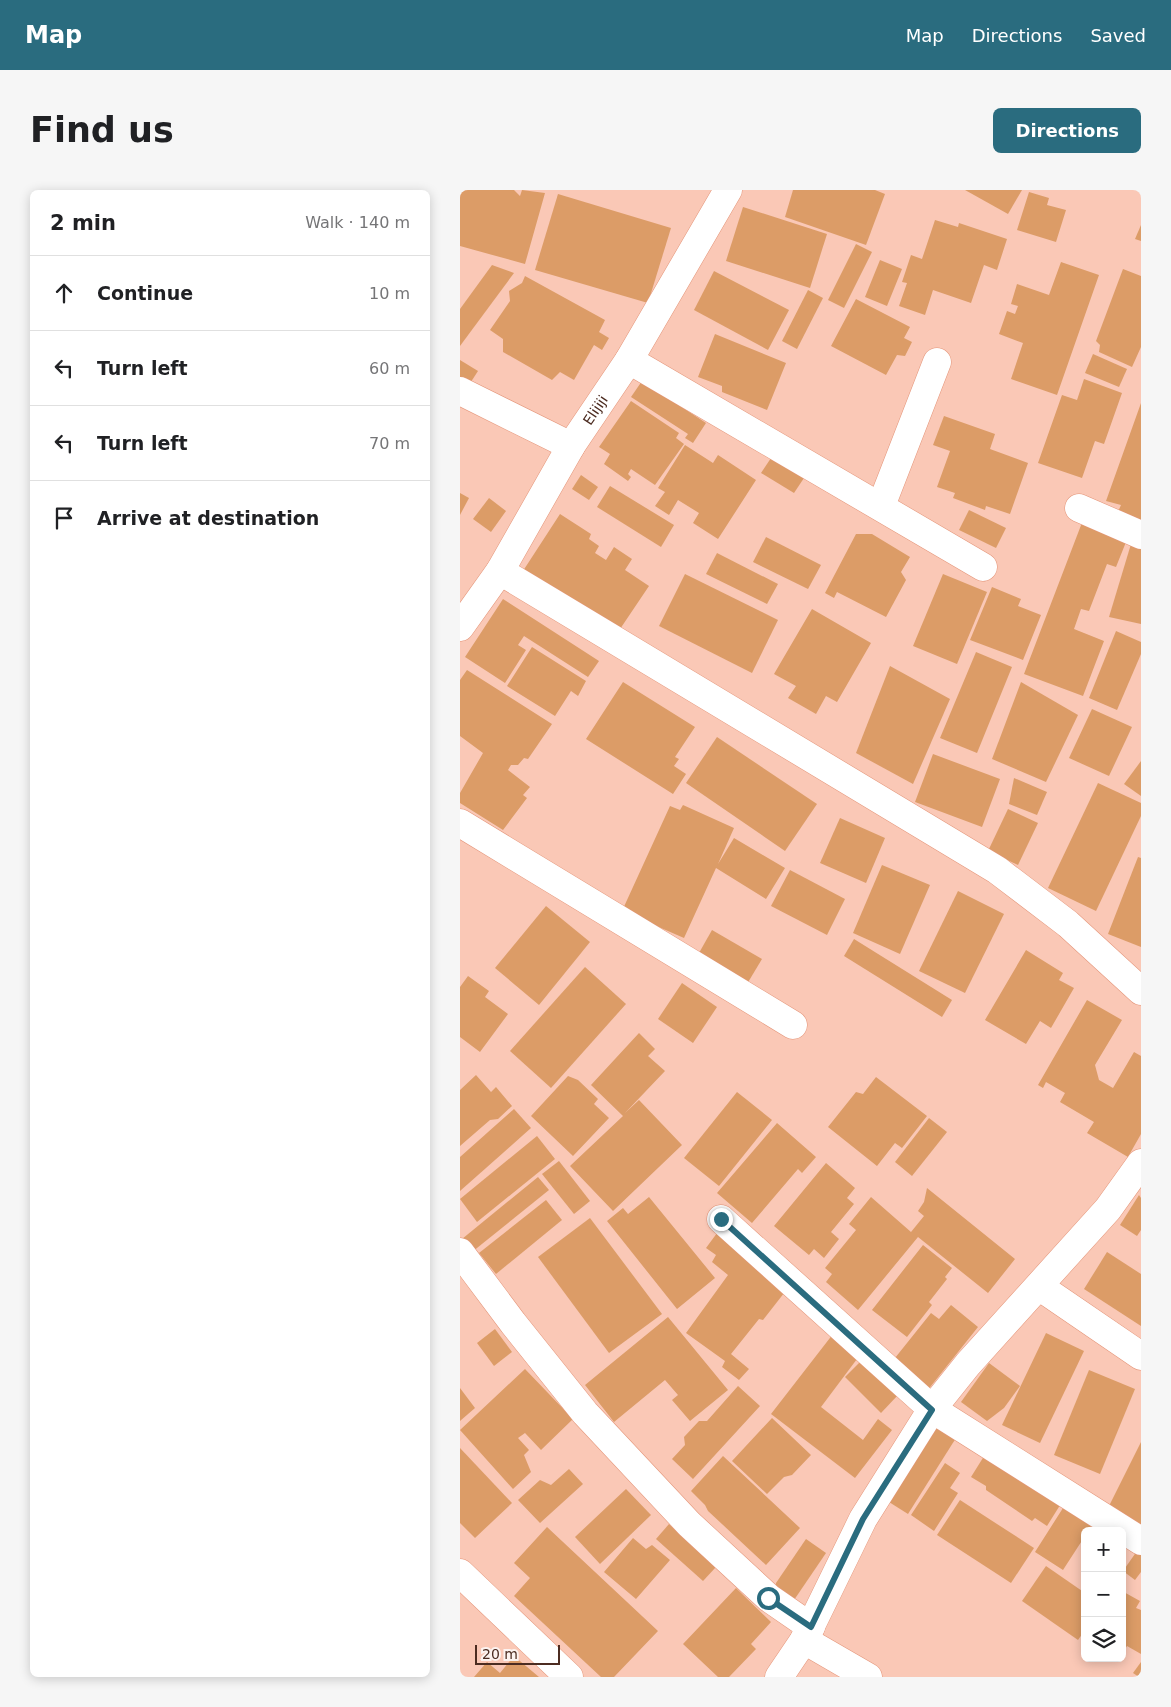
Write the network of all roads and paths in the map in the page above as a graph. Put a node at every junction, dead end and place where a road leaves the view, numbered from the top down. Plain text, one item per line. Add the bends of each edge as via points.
1 (728, 190) edge
2 (629, 360) junction
3 (937, 362) dead end
4 (460, 391) edge
5 (571, 446) junction
6 (881, 506) junction
7 (1079, 508) dead end
8 (1141, 535) edge
9 (983, 567) dead end
10 (500, 571) junction
11 (460, 627) edge
12 (460, 823) edge
13 (1141, 991) edge
14 (794, 1025) dead end
15 (1141, 1163) edge
16 (721, 1219) dead end
17 (460, 1252) edge
18 (1040, 1288) junction
19 (1141, 1356) edge
20 (932, 1410) junction
21 (1141, 1541) edge
22 (460, 1573) edge
23 (808, 1634) junction
24 (570, 1677) edge
25 (778, 1677) edge
26 (868, 1677) edge

1 - 2 street, Elijiji
2 - 5 street, Elijiji
2 - 6 street
3 - 6 street
4 - 5 street
5 - 10 street, Elijiji
6 - 9 street
7 - 8 street
10 - 11 street, Elijiji
10 - 13 street via 997,870 1068,924
12 - 14 street
15 - 18 street via 1108,1209
16 - 20 street
17 - 23 street via 585,1412 682,1517
18 - 19 street
18 - 20 street via 968,1364
20 - 21 street
20 - 23 street via 863,1519
22 - 24 street
23 - 25 street
23 - 26 street

